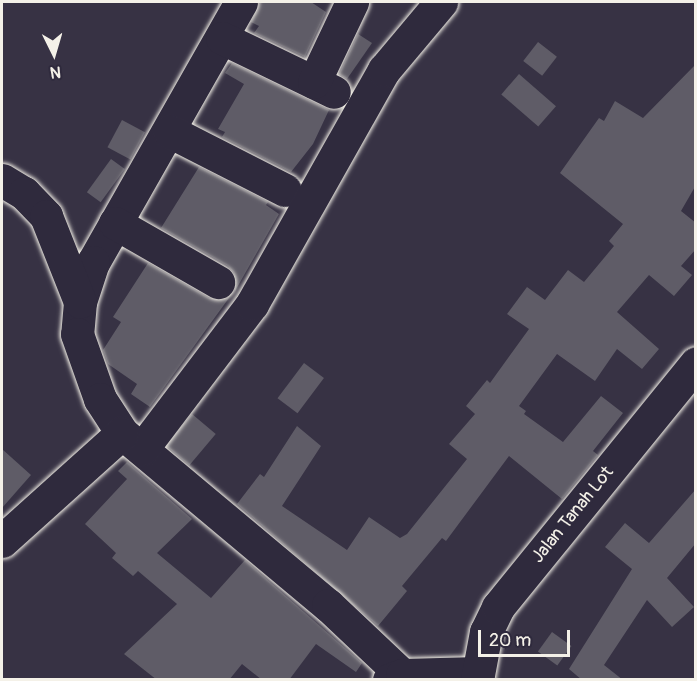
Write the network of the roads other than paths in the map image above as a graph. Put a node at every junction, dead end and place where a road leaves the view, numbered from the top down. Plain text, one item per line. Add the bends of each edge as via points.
1 (241, 2) edge
2 (352, 2) edge
3 (441, 2) edge
4 (222, 38) junction
5 (169, 131) junction
6 (2, 180) edge
7 (285, 190) dead end
8 (115, 223) junction
9 (218, 282) dead end
10 (80, 302) junction
11 (696, 363) edge
12 (132, 441) junction
13 (2, 541) edge
14 (478, 676) edge
15 (395, 677) edge

1 - 4 street
2 - 4 street via 324,87
3 - 12 street via 384,70 252,304
4 - 5 street
5 - 7 street
5 - 8 street
6 - 10 street via 24,193 46,216
8 - 9 street
8 - 10 street via 93,262
10 - 12 street via 76,334 83,358 100,399
11 - 14 street, Jalan Tanah Lot via 498,607 486,632
12 - 13 street
12 - 15 street via 328,605
14 - 15 street

